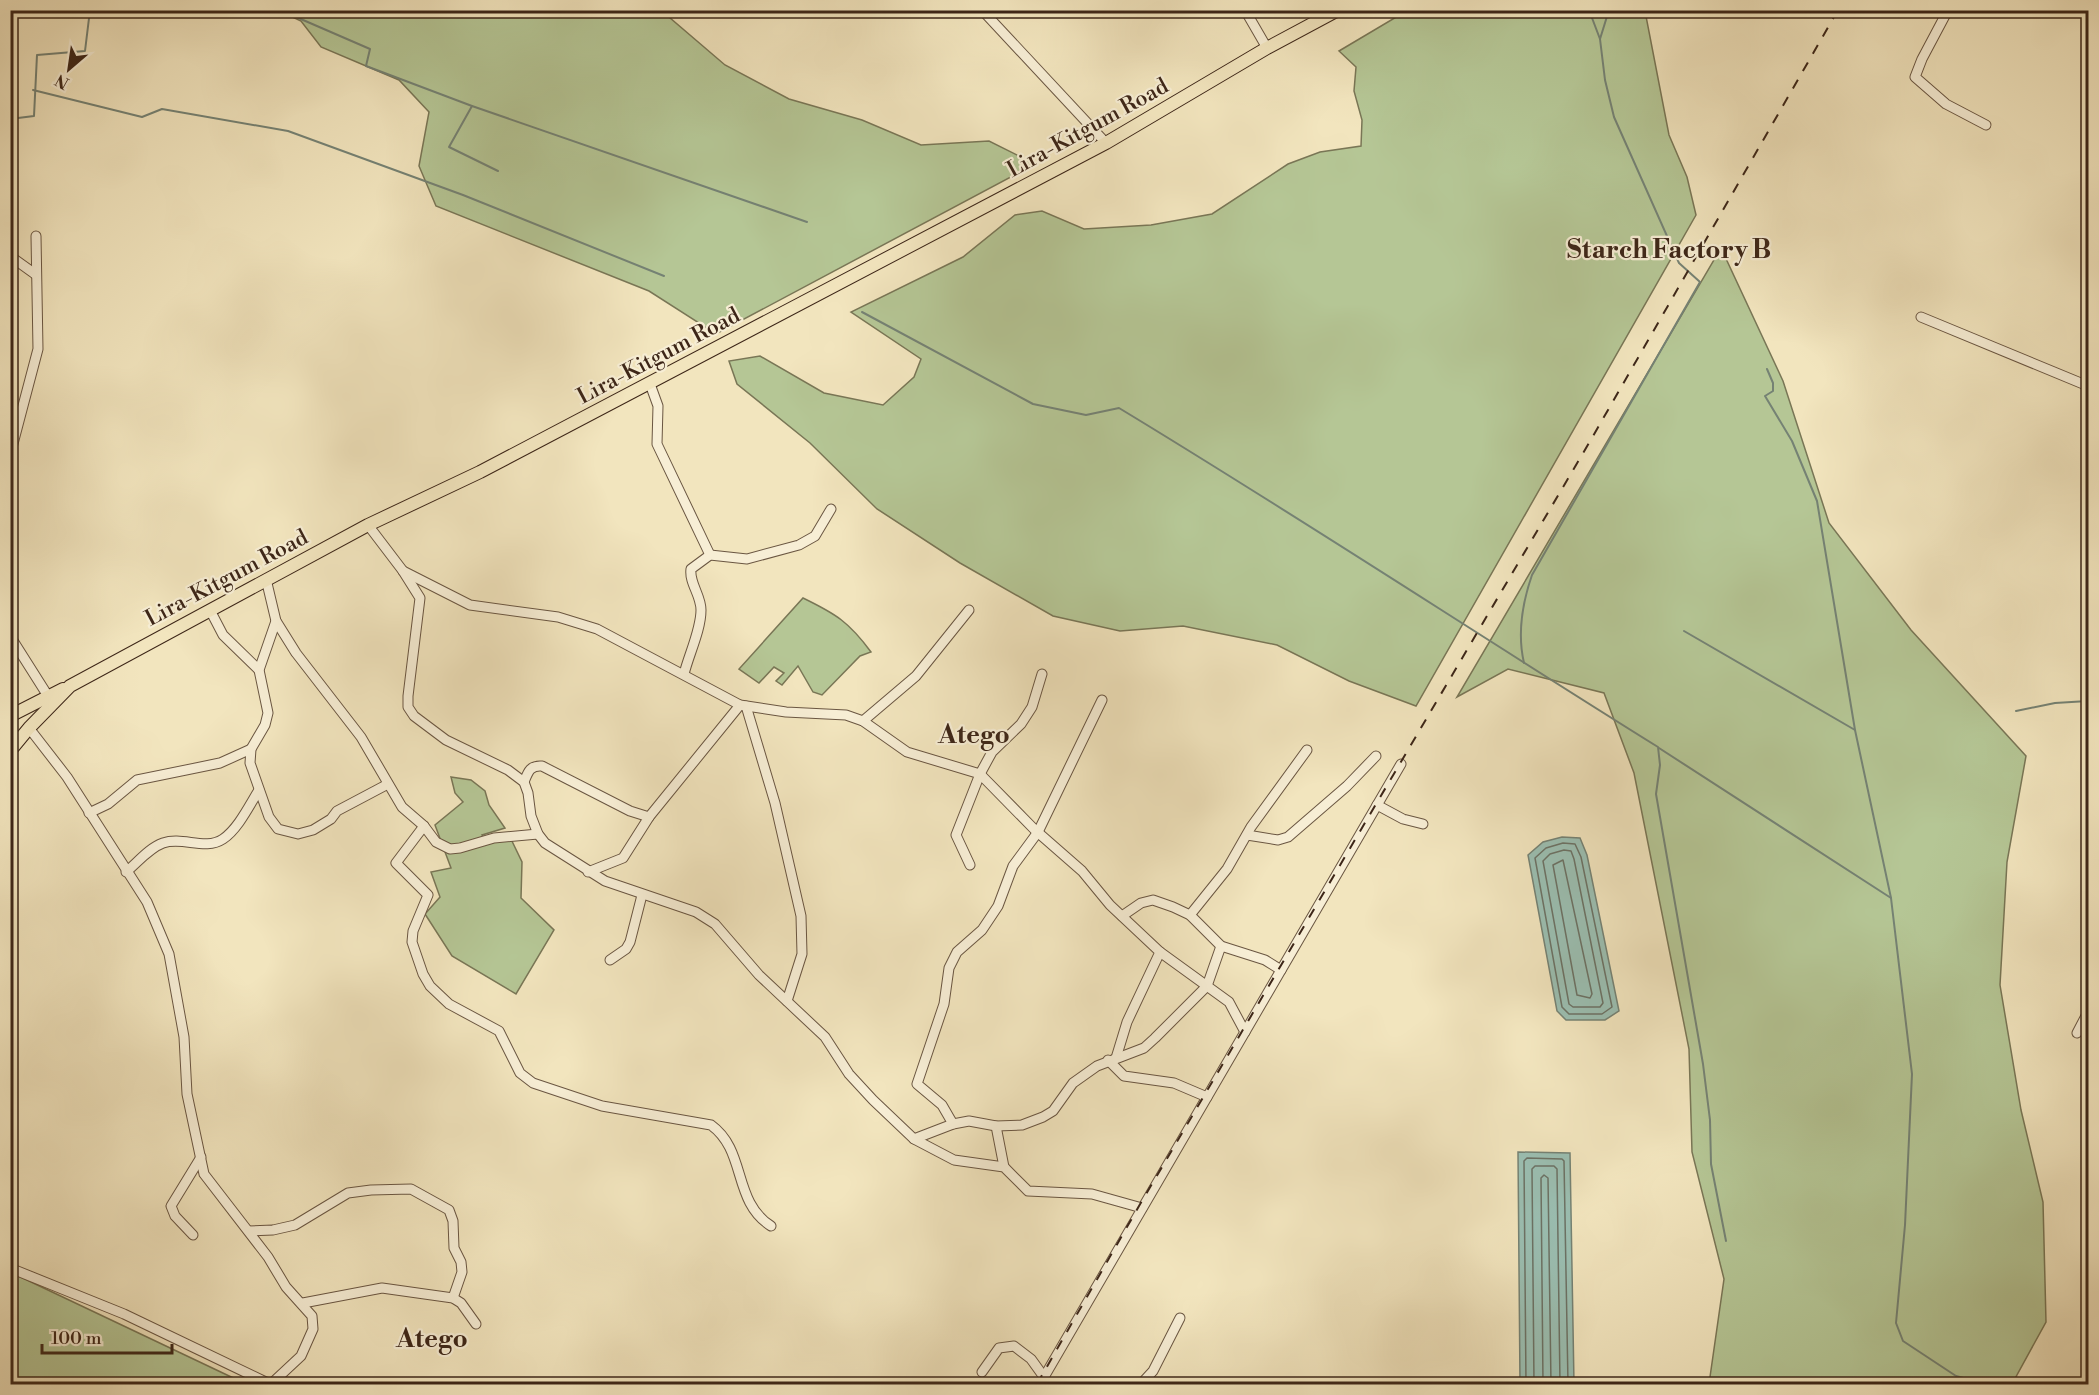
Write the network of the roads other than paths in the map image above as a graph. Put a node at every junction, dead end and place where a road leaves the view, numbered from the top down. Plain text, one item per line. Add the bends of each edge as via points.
1 (982, 10) edge
2 (1245, 10) edge
3 (1338, 10) edge
4 (1948, 10) edge
5 (1267, 48) junction
6 (1986, 125) dead end
7 (1107, 143) junction
8 (36, 236) dead end
9 (10, 256) edge
10 (35, 274) junction
11 (1921, 317) dead end
12 (650, 384) junction
13 (2088, 386) edge
14 (10, 455) edge
15 (831, 509) dead end
16 (368, 525) junction
17 (710, 555) junction
18 (403, 571) junction
19 (266, 579) junction
20 (969, 610) dead end
21 (212, 612) junction
22 (276, 621) junction
23 (10, 636) edge
24 (259, 670) junction
25 (684, 674) junction
26 (1042, 674) dead end
27 (70, 686) junction
28 (48, 696) junction
29 (1102, 700) dead end
30 (743, 705) junction
31 (10, 716) edge
32 (862, 721) junction
33 (29, 728) junction
34 (251, 749) junction
35 (10, 750) edge
36 (1306, 750) dead end
37 (1376, 756) dead end
38 (1401, 764) dead end
39 (980, 774) junction
40 (524, 782) junction
41 (388, 784) junction
42 (259, 790) junction
43 (1377, 805) junction
44 (89, 813) junction
45 (649, 817) junction
46 (1423, 824) dead end
47 (424, 826) junction
48 (1038, 832) junction
49 (538, 834) junction
50 (1247, 835) junction
51 (970, 866) dead end
52 (126, 872) junction
53 (588, 872) junction
54 (642, 895) junction
55 (1190, 915) junction
56 (1122, 916) junction
57 (1221, 946) junction
58 (1160, 952) junction
59 (610, 960) dead end
60 (1281, 970) junction
61 (1207, 986) junction
62 (787, 1001) junction
63 (2088, 1012) edge
64 (1245, 1032) junction
65 (2077, 1033) dead end
66 (1112, 1059) junction
67 (1207, 1097) junction
68 (953, 1124) junction
69 (996, 1126) junction
70 (914, 1139) junction
71 (201, 1157) junction
72 (1004, 1167) junction
73 (1142, 1209) junction
74 (771, 1226) dead end
75 (249, 1231) junction
76 (193, 1235) dead end
77 (10, 1268) edge
78 (453, 1298) junction
79 (303, 1303) junction
80 (1180, 1318) dead end
81 (476, 1324) dead end
82 (982, 1372) dead end
83 (1044, 1382) edge
84 (270, 1384) edge
85 (1142, 1384) edge

1 - 7 street
2 - 5 street
3 - 5 main road, Lira-Kitgum Road
4 - 6 street via 1915,77 1946,104
5 - 7 main road, Lira-Kitgum Road
7 - 12 main road, Lira-Kitgum Road
8 - 10 street
9 - 10 street
10 - 14 street via 39,349
11 - 13 street
12 - 16 main road, Lira-Kitgum Road
12 - 17 street via 658,406 657,444
15 - 17 street via 815,536 799,545 747,559
16 - 18 street
16 - 19 main road, Lira-Kitgum Road
17 - 25 street via 691,569 701,613
18 - 25 street via 471,605 558,617 597,629
18 - 40 street via 421,601 410,666 410,711 446,740
19 - 21 main road, Lira-Kitgum Road
19 - 22 street
20 - 32 street via 916,676
21 - 24 street via 223,635
21 - 27 main road, Lira-Kitgum Road
22 - 24 street
22 - 41 street via 361,736
23 - 28 street
24 - 34 street via 268,713 266,725
25 - 30 street
26 - 39 street via 1032,707 1021,724 992,752
27 - 28 main road
27 - 33 main road, Lira-Kitgum Road
28 - 31 main road
29 - 48 street
30 - 32 street via 786,712 830,712
30 - 45 street
30 - 62 street via 775,803 801,916 802,954
32 - 39 street via 907,752
33 - 35 main road, Lira-Kitgum Road
33 - 44 street
34 - 42 street via 250,763
34 - 44 street via 220,763 137,780 108,804
36 - 50 street
37 - 50 street via 1288,837 1278,840
38 - 43 street
39 - 48 street
39 - 51 street via 956,835
40 - 45 street via 530,768 542,766
40 - 49 street
41 - 42 street via 337,811 313,830 298,834 278,829
41 - 47 street via 402,807
42 - 52 street via 223,839 211,844 165,842
43 - 46 street via 1403,819
43 - 60 street
44 - 52 street
45 - 53 street via 623,858
47 - 49 street via 436,842 450,849 494,838
47 - 74 street via 396,863 428,895 412,931 412,942 430,986 458,1011 500,1031 520,1072 532,1083 602,1106 711,1125 719,1130 738,1166 748,1203
48 - 56 street via 1082,871
48 - 68 street via 1013,866 998,906 982,930 957,952 949,968 944,1004 917,1084 942,1105
49 - 53 street
50 - 55 street
52 - 71 street via 147,902 169,954 184,1037 187,1094
53 - 54 street
54 - 59 street via 630,942
54 - 62 street via 696,912 715,924
55 - 56 street via 1153,900
55 - 57 street
56 - 58 street
57 - 60 street
57 - 61 street
58 - 61 street
58 - 66 street
60 - 64 street
61 - 64 street via 1234,1008
61 - 66 street via 1144,1048
62 - 70 street via 825,1037 849,1074
63 - 65 street
64 - 67 street
66 - 67 street via 1124,1076 1174,1083
66 - 69 street via 1074,1083 1043,1117 1022,1125
67 - 73 street
68 - 69 street via 969,1121
68 - 70 street
69 - 72 street
70 - 72 street via 954,1160
71 - 75 street via 204,1174
71 - 76 street via 171,1206
72 - 73 street via 1028,1191 1092,1194
73 - 83 street
75 - 78 street via 295,1225 348,1193 411,1189 448,1210 451,1216 462,1272
75 - 79 street via 286,1287
77 - 84 street via 124,1314
78 - 79 street via 382,1288
78 - 81 street
79 - 84 street via 312,1316 310,1340 292,1366
80 - 85 street via 1153,1371
82 - 83 street via 999,1348 1014,1346 1023,1351

